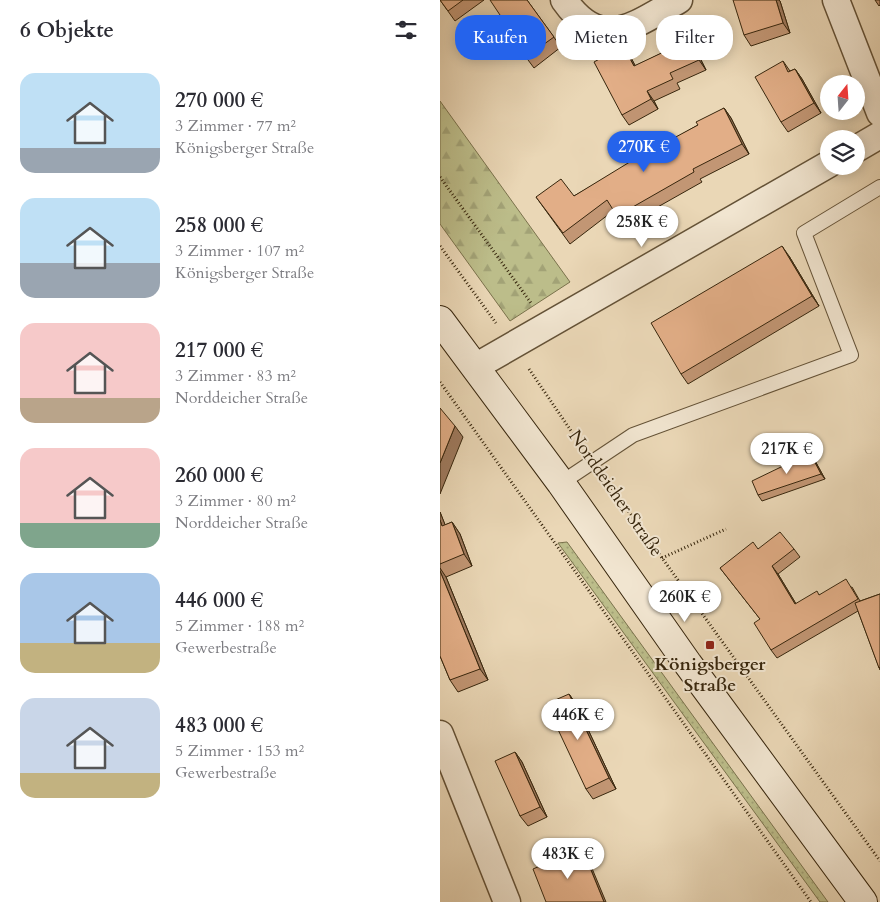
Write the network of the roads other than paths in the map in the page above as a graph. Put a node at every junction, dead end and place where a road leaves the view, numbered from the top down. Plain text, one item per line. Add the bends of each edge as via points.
1 (564, 0) edge
2 (679, 0) edge
3 (836, 0) edge
4 (880, 113) edge
5 (880, 135) edge
6 (865, 144) edge
7 (820, 169) edge
8 (880, 188) edge
9 (440, 320) edge
10 (475, 367) junction
11 (561, 483) junction
12 (440, 734) edge
13 (507, 902) edge
14 (863, 902) edge

1 - 2 street via 576,17 598,30 613,31 632,26
3 - 4 street
5 - 6 street
7 - 10 street
8 - 11 lane via 804,233 851,355 633,435
9 - 10 main road
10 - 11 main road
11 - 14 main road via 688,664
12 - 13 street

